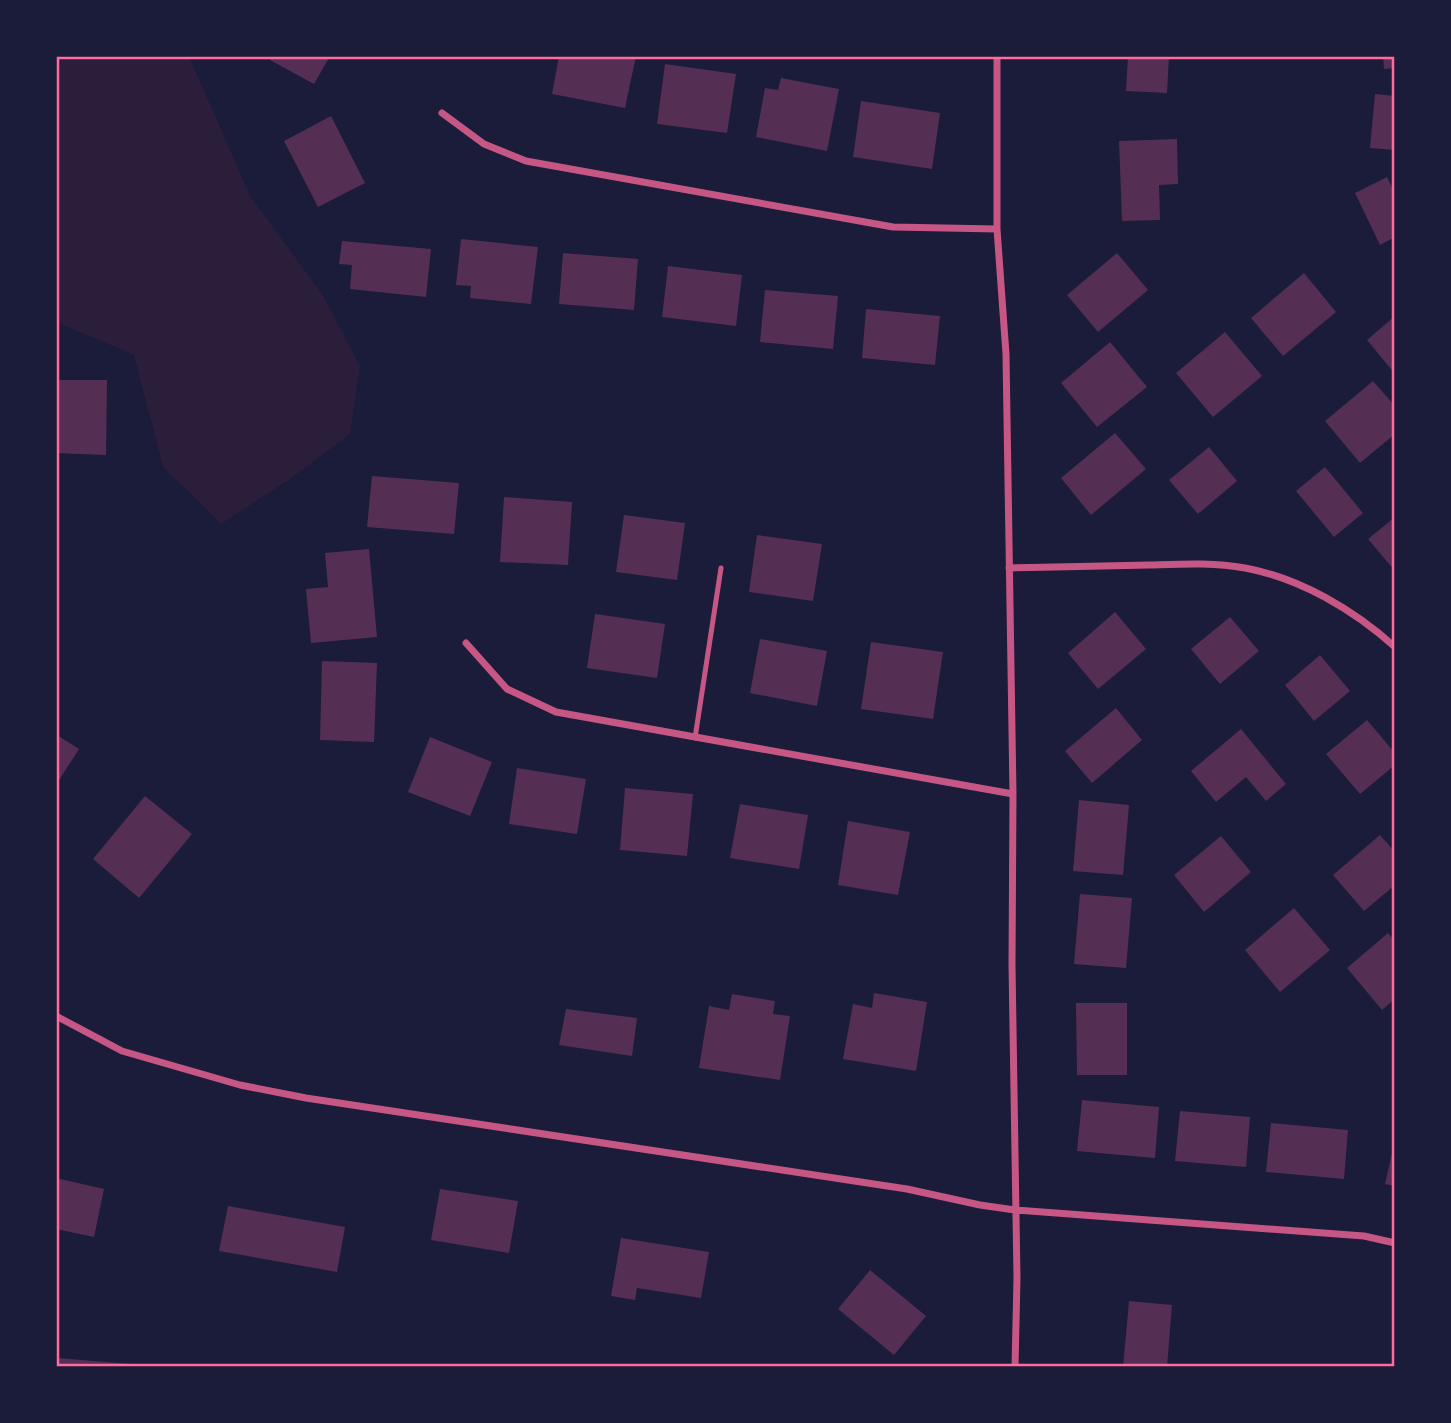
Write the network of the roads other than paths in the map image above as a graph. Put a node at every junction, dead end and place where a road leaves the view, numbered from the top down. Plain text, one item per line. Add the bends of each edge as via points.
1 (996, 56) edge
2 (442, 113) dead end
3 (998, 229) junction
4 (721, 568) dead end
5 (1009, 568) junction
6 (466, 643) dead end
7 (1395, 648) edge
8 (695, 738) junction
9 (1013, 794) junction
10 (56, 1016) edge
11 (1015, 1210) junction
12 (1395, 1243) edge
13 (1015, 1367) edge

1 - 3 street
2 - 3 street via 484,144 526,160 893,227
3 - 5 street via 1006,354
4 - 8 lane
5 - 7 street via 1208,564 1245,568 1304,588 1351,614
5 - 9 street
6 - 8 street via 507,689 556,712
8 - 9 street
9 - 11 street
10 - 11 street via 122,1051 240,1085 907,1189
11 - 12 street via 1364,1236
11 - 13 street

